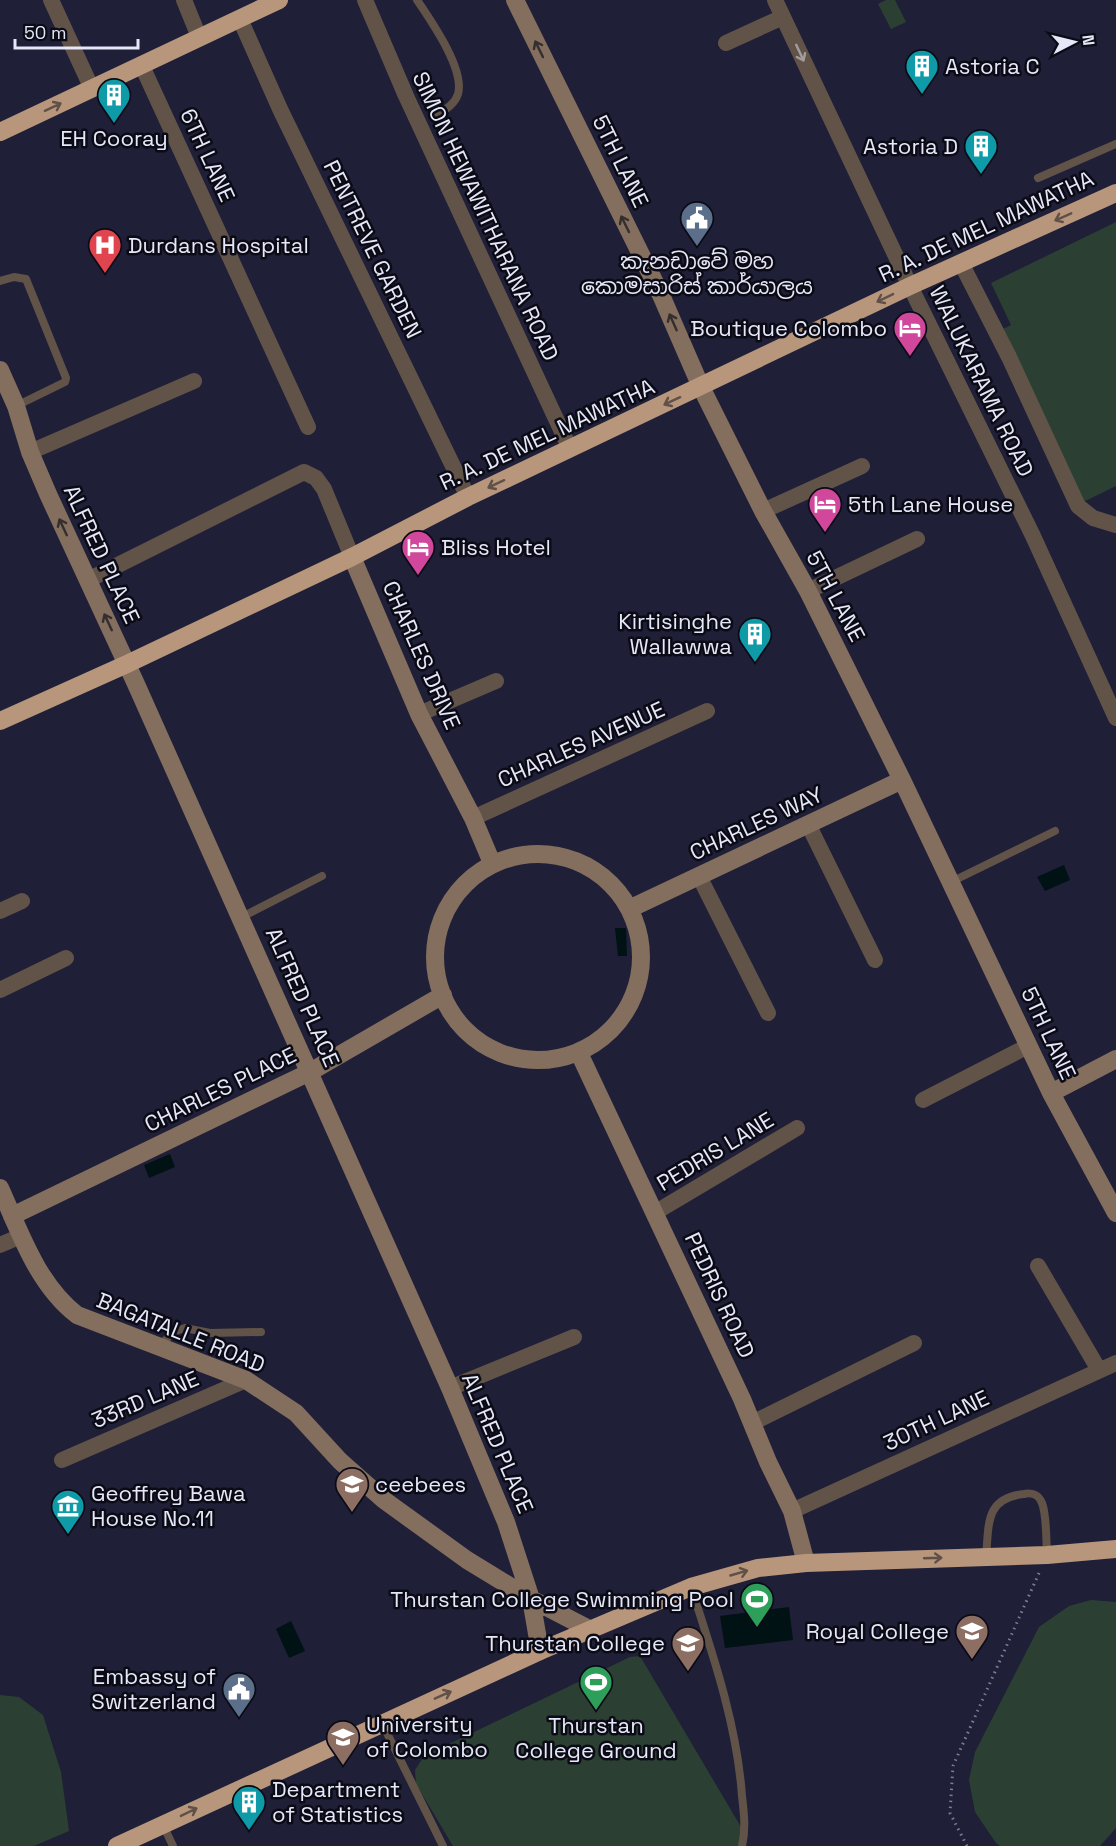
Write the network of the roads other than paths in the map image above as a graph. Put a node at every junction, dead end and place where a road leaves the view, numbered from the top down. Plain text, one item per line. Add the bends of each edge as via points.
1 (51, 0) edge
2 (184, 0) edge
3 (279, 0) edge
4 (365, 0) edge
5 (417, 0) edge
6 (515, 0) edge
7 (775, 0) edge
8 (783, 17) junction
9 (240, 19) junction
10 (200, 37) junction
11 (726, 43) dead end
12 (142, 66) junction
13 (92, 89) junction
14 (438, 114) dead end
15 (0, 132) edge
16 (1116, 144) edge
17 (1038, 178) dead end
18 (1116, 193) edge
19 (961, 263) junction
20 (0, 282) edge
21 (910, 286) junction
22 (0, 370) edge
23 (194, 381) dead end
24 (701, 387) junction
25 (16, 406) junction
26 (308, 427) dead end
27 (570, 449) junction
28 (30, 452) junction
29 (862, 466) dead end
30 (468, 497) junction
31 (763, 511) junction
32 (1116, 525) edge
33 (917, 539) dead end
34 (352, 557) junction
35 (88, 580) junction
36 (808, 591) junction
37 (127, 664) junction
38 (495, 681) dead end
39 (707, 711) dead end
40 (419, 714) junction
41 (1116, 718) edge
42 (0, 721) edge
43 (903, 780) junction
44 (473, 818) junction
45 (808, 824) junction
46 (1055, 831) dead end
47 (492, 863) junction
48 (322, 876) dead end
49 (699, 876) junction
50 (951, 882) junction
51 (22, 901) dead end
52 (629, 909) junction
53 (0, 911) edge
54 (240, 918) junction
55 (66, 958) dead end
56 (875, 960) dead end
57 (0, 990) edge
58 (443, 995) junction
59 (768, 1013) dead end
60 (1028, 1046) junction
61 (579, 1053) junction
62 (1116, 1059) edge
63 (310, 1072) junction
64 (1051, 1094) junction
65 (923, 1100) dead end
66 (797, 1128) dead end
67 (0, 1188) edge
68 (656, 1212) junction
69 (1116, 1213) edge
70 (12, 1216) junction
71 (21, 1236) junction
72 (0, 1245) edge
73 (1038, 1266) dead end
74 (261, 1332) dead end
75 (574, 1336) dead end
76 (914, 1343) dead end
77 (159, 1347) junction
78 (1116, 1363) edge
79 (1099, 1370) junction
80 (246, 1380) junction
81 (450, 1388) junction
82 (752, 1423) junction
83 (62, 1460) dead end
84 (792, 1511) junction
85 (1116, 1548) edge
86 (1047, 1555) junction
87 (986, 1557) junction
88 (806, 1563) junction
89 (692, 1587) junction
90 (531, 1599) junction
91 (589, 1629) junction
92 (540, 1651) junction
93 (382, 1723) junction
94 (163, 1824) junction
95 (117, 1846) edge
96 (173, 1846) edge
97 (443, 1846) edge
98 (742, 1846) edge

1 - 13 street
2 - 10 street
3 - 9 highway
4 - 27 street, SIMON HEWAWITHARANA ROAD
5 - 14 lane via 447,47 456,71 458,93 451,106
24 -> 6 street, 5TH LANE via 661,295
7 - 8 street, WALUKARAMA ROAD
8 - 11 street
8 -> 21 street, WALUKARAMA ROAD
9 - 10 highway
9 - 30 street, PENTREVE GARDEN
10 - 12 highway
12 - 13 highway
12 - 26 street, 6TH LANE
15 -> 13 highway
16 - 17 lane
18 -> 19 highway, R. A. DE MEL MAWATHA
19 - 21 highway, R. A. DE MEL MAWATHA
19 - 32 street via 1078,506 1093,518
20 - 25 lane via 14,277 26,279 66,378 65,382
21 -> 24 highway, R. A. DE MEL MAWATHA
21 - 41 street, WALUKARAMA ROAD via 1034,536
22 - 25 street, ALFRED PLACE
23 - 28 street
24 -> 27 highway, R. A. DE MEL MAWATHA
24 - 31 street, 5TH LANE
25 - 28 street, ALFRED PLACE
27 -> 30 highway, R. A. DE MEL MAWATHA
35 -> 28 street, ALFRED PLACE
29 - 31 street
30 - 34 highway, R. A. DE MEL MAWATHA
31 - 36 street, 5TH LANE
33 - 36 street
34 - 35 street, CHARLES DRIVE via 324,489 316,478 304,472
34 - 37 highway, R. A. DE MEL MAWATHA
34 - 40 street, CHARLES DRIVE
37 -> 35 street, ALFRED PLACE
36 - 43 street, 5TH LANE
37 - 42 highway, R. A. DE MEL MAWATHA
37 - 54 street, ALFRED PLACE
38 - 40 street
39 - 44 street, CHARLES AVENUE
40 - 44 street, CHARLES DRIVE
43 - 45 street, CHARLES WAY
43 - 50 street, 5TH LANE
44 - 47 street, CHARLES DRIVE
45 - 49 street, CHARLES WAY
45 - 56 street
46 - 50 lane
47 - 52 street via 522,854 554,854 585,864 610,883
47 - 58 street via 464,884 444,912 435,945 436,980
48 - 54 lane
49 - 52 street, CHARLES WAY
49 - 59 street
50 - 60 street, 5TH LANE
51 - 53 street
52 - 61 street via 640,941 639,975 628,1007 608,1034
54 - 63 street, ALFRED PLACE
55 - 57 street
58 - 61 street via 450,1012 468,1035 493,1051 521,1060 550,1061
58 - 63 street, CHARLES PLACE
60 - 64 street, 5TH LANE
60 - 65 street
61 - 68 street, PEDRIS ROAD
62 - 64 street
63 - 70 street, CHARLES PLACE
63 - 81 street, ALFRED PLACE
64 - 69 street, 5TH LANE
66 - 68 street, PEDRIS LANE
67 - 70 street, BAGATALLE ROAD
68 - 82 street, PEDRIS ROAD
70 - 71 street, BAGATALLE ROAD
71 - 72 street
71 - 77 street, BAGATALLE ROAD via 45,1281 64,1305 77,1315
73 - 79 street
74 - 77 lane via 210,1333 185,1328 173,1332
75 - 81 street
76 - 82 street
77 - 80 street, BAGATALLE ROAD
78 - 79 street, 30TH LANE
79 - 84 street, 30TH LANE
80 - 83 street, 33RD LANE
80 - 90 street, BAGATALLE ROAD via 296,1413 340,1461 384,1500 467,1560
81 - 90 street, ALFRED PLACE via 506,1522
82 - 84 street, PEDRIS ROAD
84 - 88 street, PEDRIS ROAD
85 - 86 highway
86 - 87 highway
86 - 87 lane via 1043,1504 1030,1493 999,1501 989,1525
88 -> 87 highway
89 -> 88 highway via 759,1568
89 - 91 highway
89 - 98 lane via 720,1675 741,1773 745,1833
90 - 91 street, BAGATALLE ROAD
90 - 92 street, ALFRED PLACE
91 - 92 highway
93 -> 92 highway
94 -> 93 highway
93 - 97 lane
94 - 95 highway
94 - 96 lane

